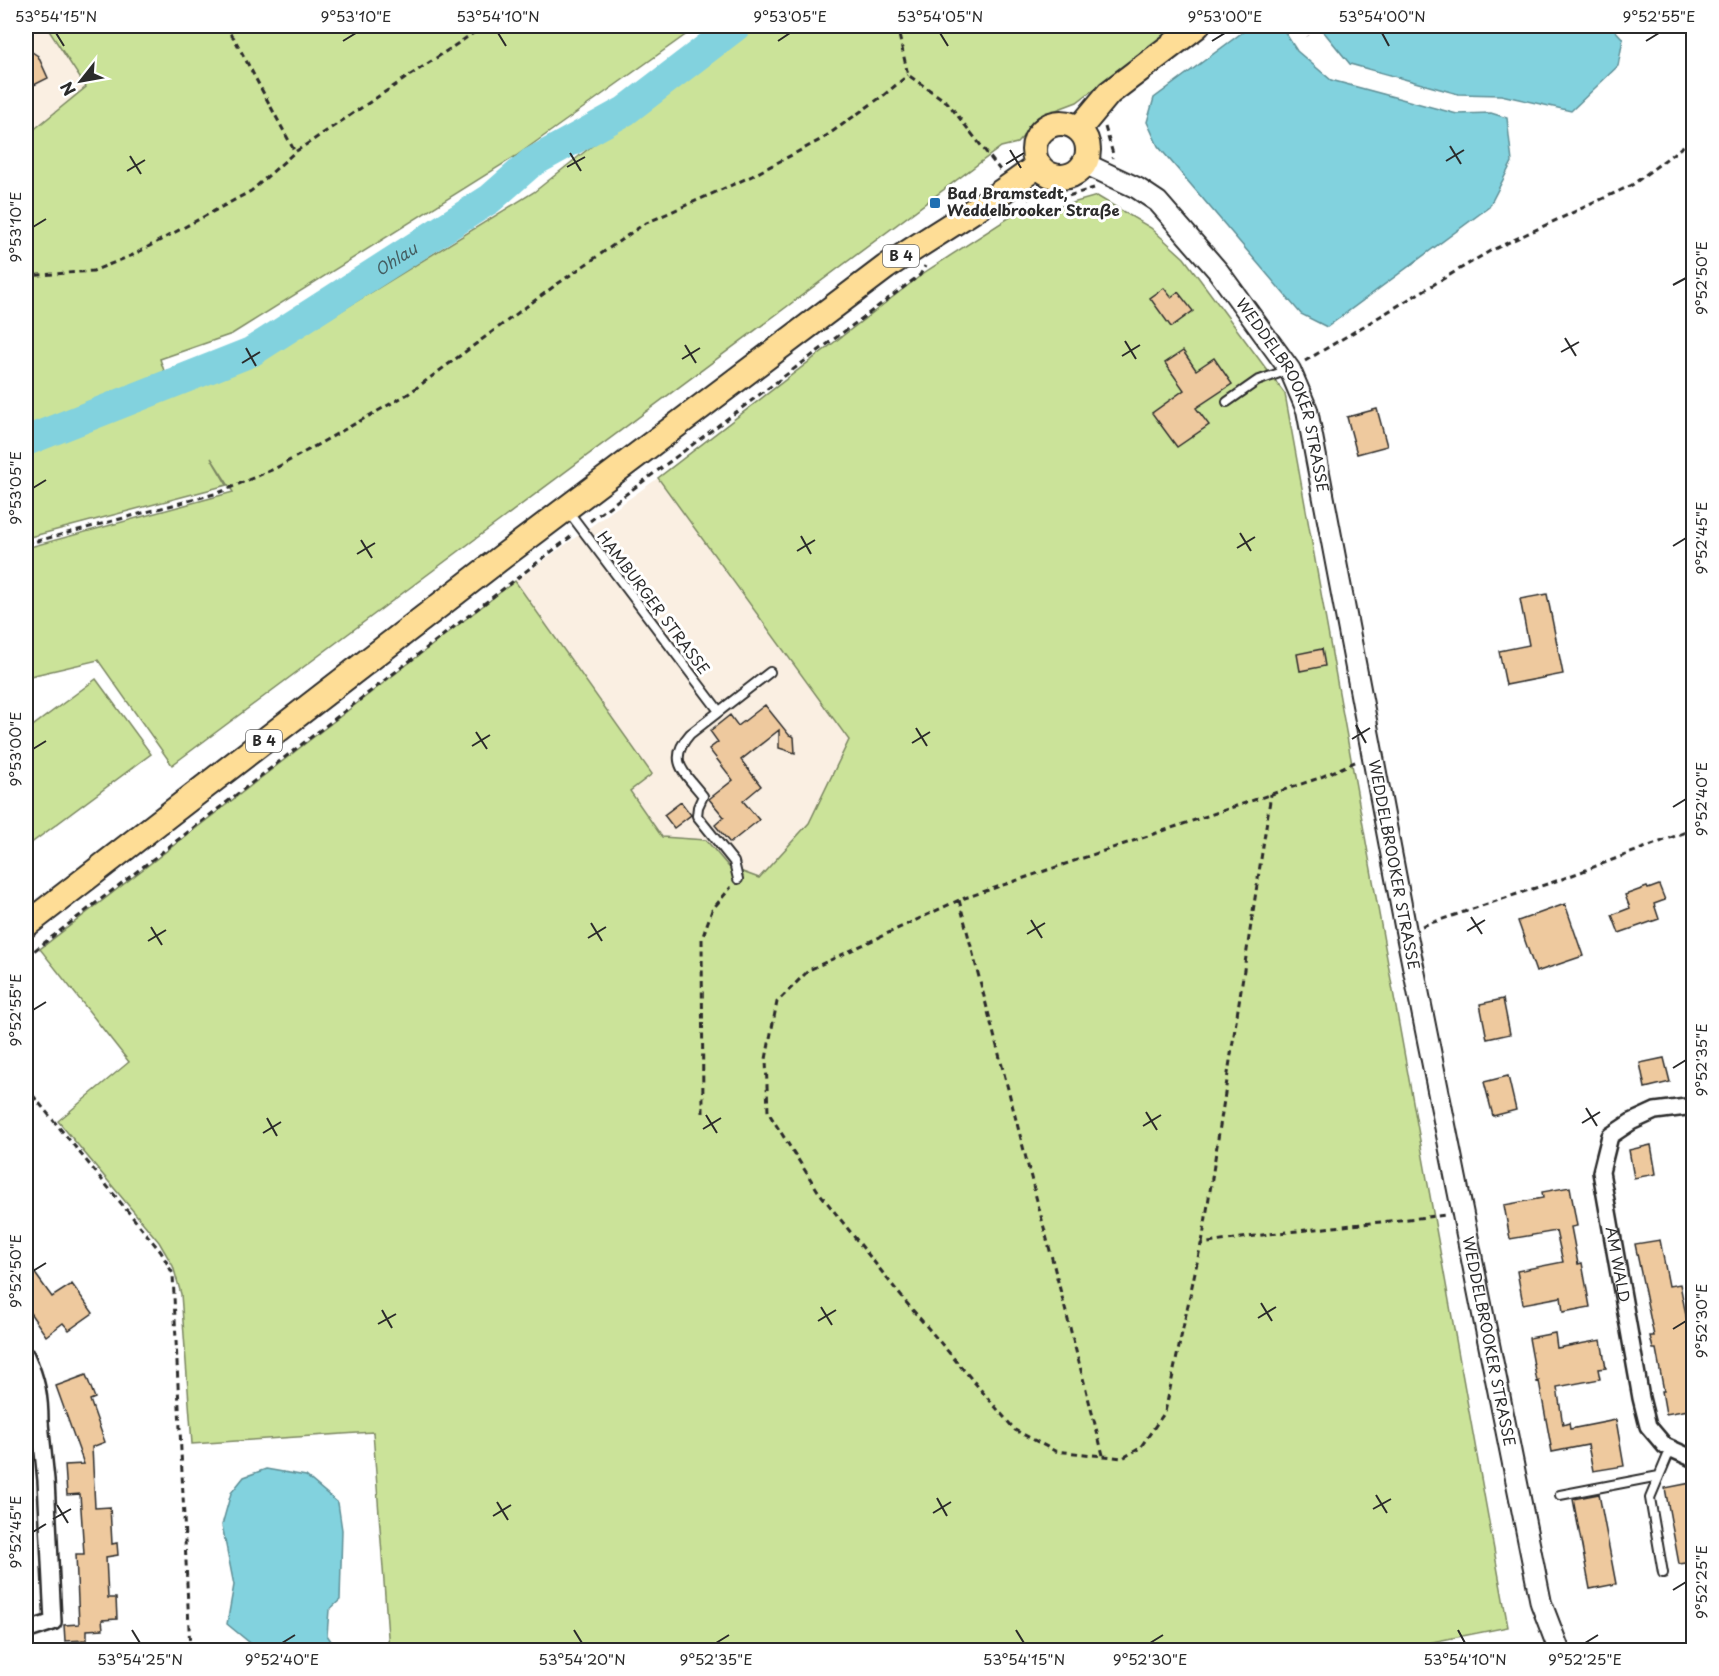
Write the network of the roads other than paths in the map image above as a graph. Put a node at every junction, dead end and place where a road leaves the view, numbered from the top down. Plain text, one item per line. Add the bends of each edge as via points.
1 (1197, 26) edge
2 (1078, 129) junction
3 (1086, 164) junction
4 (1038, 165) junction
5 (1290, 370) junction
6 (1227, 402) dead end
7 (573, 519) junction
8 (770, 672) dead end
9 (719, 711) junction
10 (738, 879) road end
11 (26, 925) edge
12 (1694, 1106) edge
13 (26, 1356) edge
14 (26, 1409) edge
15 (40, 1423) junction
16 (1671, 1448) junction
17 (1694, 1459) edge
18 (1659, 1476) junction
19 (1560, 1495) dead end
20 (1663, 1573) dead end
21 (26, 1630) edge
22 (1559, 1650) edge

1 - 2 main road via 1109,93
2 - 3 main road via 1088,143
2 - 4 main road via 1062,123 1046,127 1033,149
3 - 4 main road via 1077,173 1060,178
3 - 5 street, WEDDELBROOKER STRASSE via 1158,202 1218,271
4 - 7 main road, B 4 via 1020,192 886,267
5 - 6 lane via 1257,381
5 - 22 street, WEDDELBROOKER STRASSE via 1307,410 1406,931 1541,1603
7 - 9 lane, HAMBURGER STRASSE
7 - 11 main road, B 4
8 - 9 lane
9 - 10 lane via 690,734 677,757 703,796 697,816 734,862
12 - 16 street, AM WALD via 1656,1111 1610,1136 1601,1172 1648,1426
13 - 15 street via 36,1378
14 - 15 street
15 - 21 street via 53,1622
16 - 17 street, AM WALD
16 - 18 lane
18 - 19 lane
18 - 20 lane via 1650,1498

